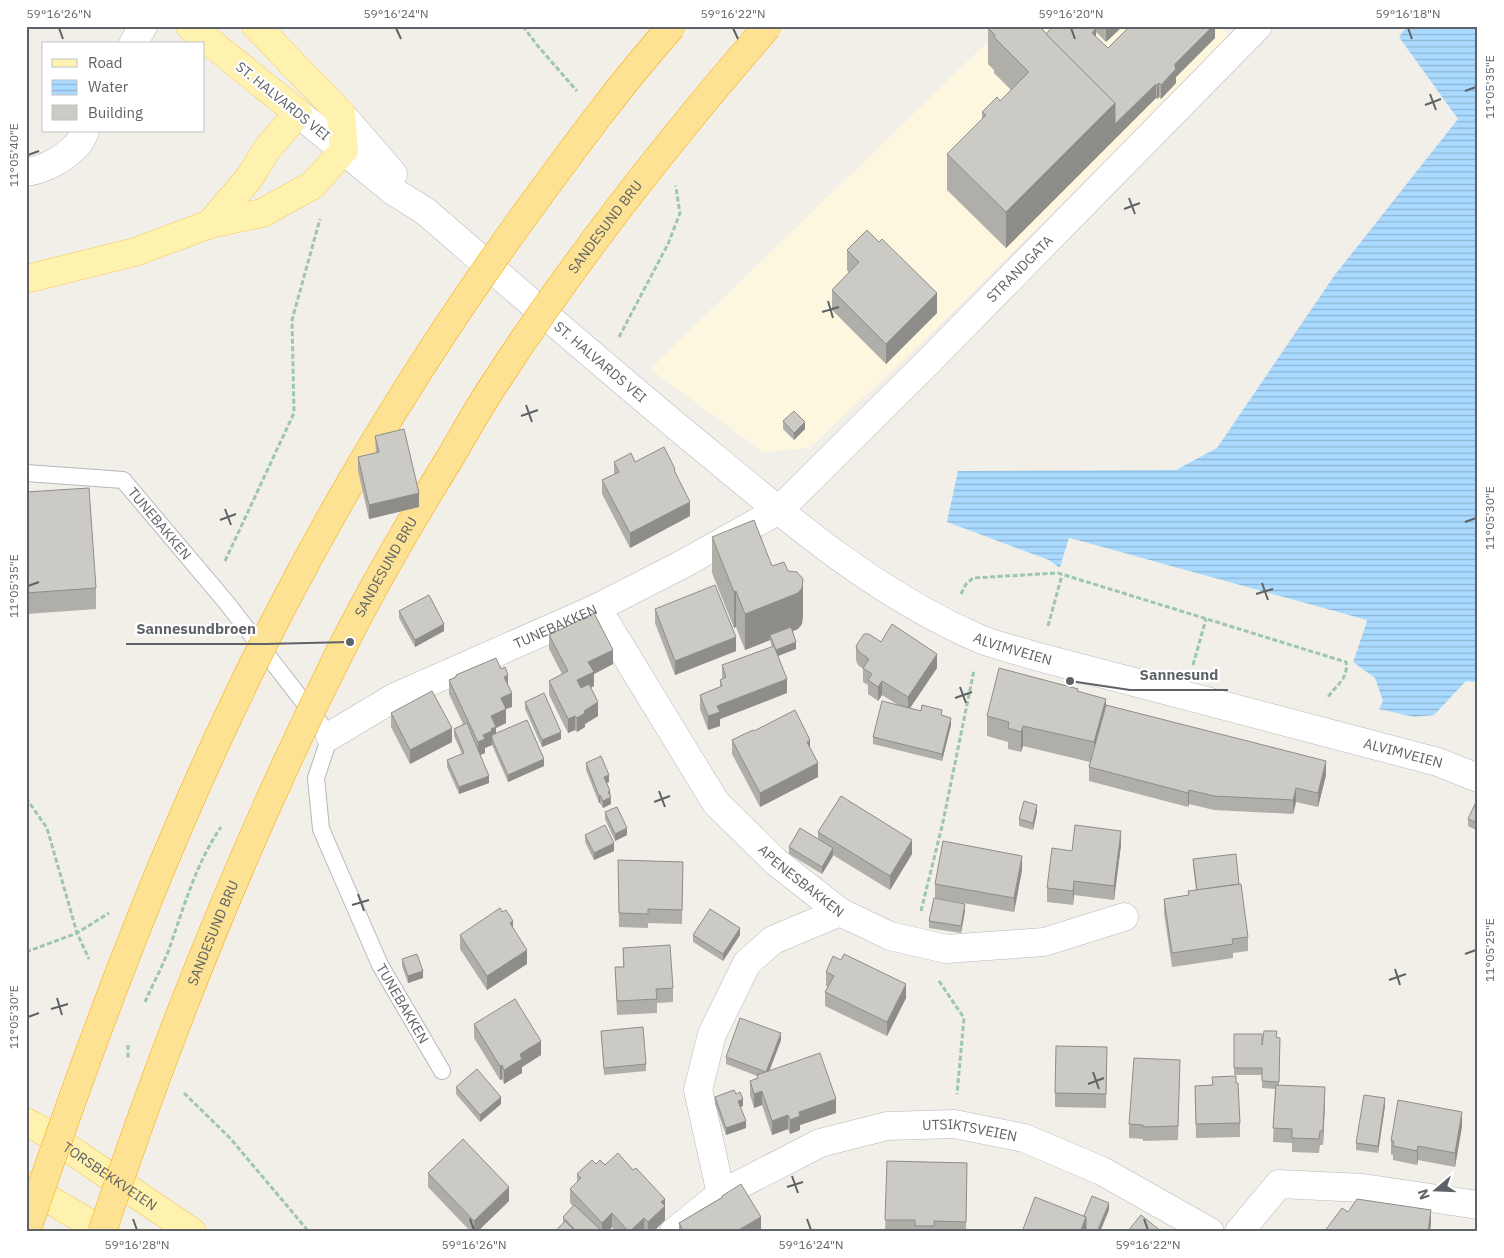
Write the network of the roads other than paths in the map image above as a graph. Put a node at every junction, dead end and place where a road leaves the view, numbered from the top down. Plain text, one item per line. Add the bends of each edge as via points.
1 (143, 26) edge
2 (190, 26) edge
3 (672, 26) edge
4 (768, 26) edge
5 (1258, 26) edge
6 (256, 27) edge
7 (134, 42) edge
8 (298, 113) junction
9 (341, 114) junction
10 (84, 132) edge
11 (344, 150) junction
12 (26, 172) edge
13 (425, 211) junction
14 (210, 224) junction
15 (26, 279) edge
16 (26, 473) edge
17 (779, 510) junction
18 (597, 608) junction
19 (330, 736) junction
20 (1478, 778) edge
21 (840, 912) junction
22 (1124, 917) dead end
23 (442, 1071) dead end
24 (26, 1107) edge
25 (35, 1126) edge
26 (26, 1186) edge
27 (721, 1194) junction
28 (1478, 1205) edge
29 (102, 1230) edge
30 (26, 1232) edge
31 (192, 1232) edge
32 (674, 1232) edge
33 (1210, 1232) edge
34 (1239, 1232) edge

1 - 7 street
2 - 8 main road, ST. HALVARDS VEI
3 - 30 highway, bridge via 584,134 438,339 338,503 296,581 228,717 146,906 105,1010
4 - 29 highway, SANDESUND BRU, bridge via 638,181 564,280 496,382 400,540 340,651 258,825 170,1041
5 - 17 street, STRANDGATA
6 - 9 main road, ST. HALVARDS VEI
8 - 9 main road
8 - 11 street, ST. HALVARDS VEI
8 - 14 main road
9 - 11 main road
9 - 13 street, ST. HALVARDS VEI
10 - 12 street via 78,145 55,162
11 - 13 street, ST. HALVARDS VEI via 393,191
11 - 14 main road via 313,185 270,209
13 - 17 street, ST. HALVARDS VEI
14 - 15 main road via 135,252
16 - 19 lane, TUNEBAKKEN via 123,480 213,587
17 - 18 street, TUNEBAKKEN
17 - 20 street, ALVIMVEIEN via 888,590 932,616 982,639 1034,656 1438,762
18 - 19 street, TUNEBAKKEN via 395,697
18 - 21 street, APENESBAKKEN via 716,803 776,862
19 - 23 lane, TUNEBAKKEN via 316,778 321,829 380,965
21 - 22 street, APENESBAKKEN via 890,936 946,950 1044,942
21 - 27 street via 773,940 747,963 712,1034 698,1090
24 - 25 lane
25 - 31 main road, TORSBEKKVEIEN
26 - 29 main road
27 - 32 street, UTSIKTSVEIEN
27 - 33 street, UTSIKTSVEIEN via 820,1143 886,1126 954,1124 1024,1138 1102,1171
28 - 34 street via 1363,1188 1279,1184

